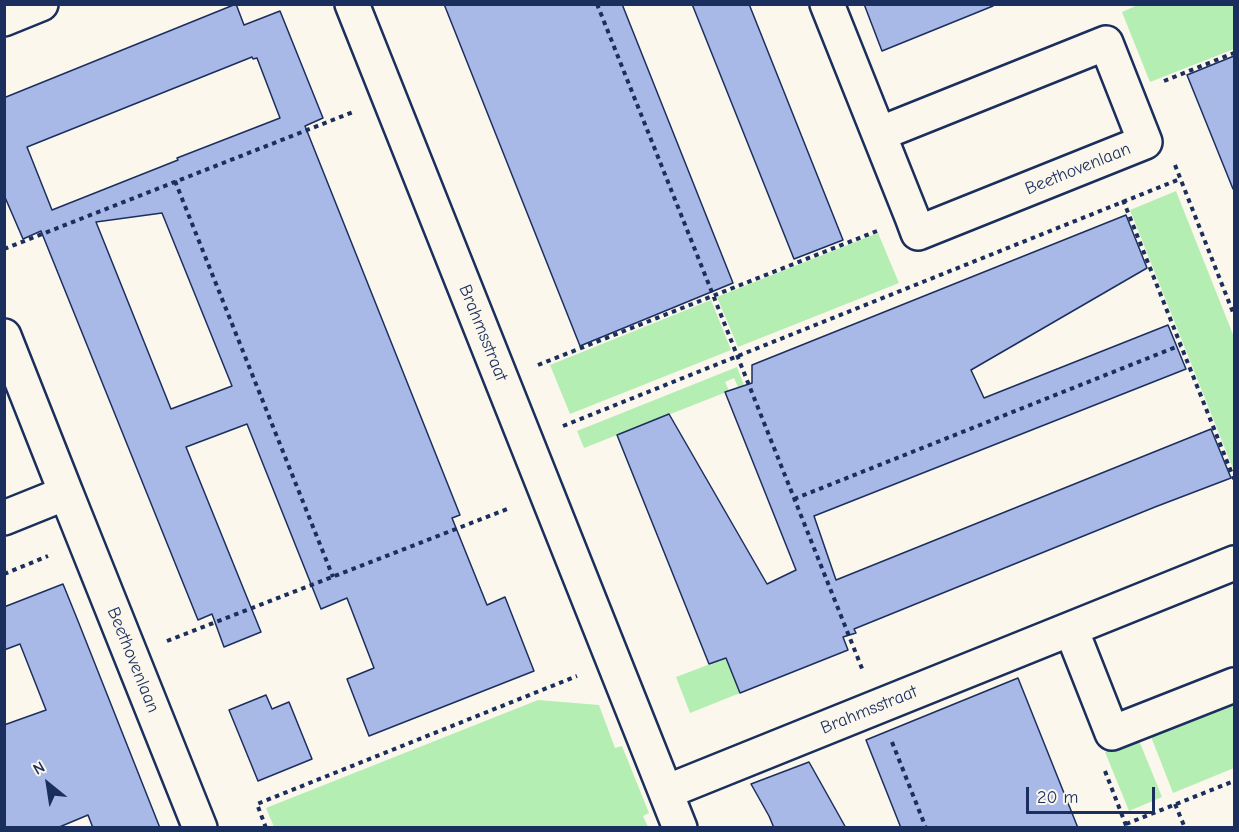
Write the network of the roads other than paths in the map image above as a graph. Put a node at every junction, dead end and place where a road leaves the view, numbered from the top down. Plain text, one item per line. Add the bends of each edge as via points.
1 (41, 4) edge
2 (352, 4) edge
3 (827, 4) edge
4 (4, 19) edge
5 (879, 134) junction
6 (4, 336) edge
7 (66, 493) junction
8 (4, 518) edge
9 (1234, 563) edge
10 (1071, 629) junction
11 (1234, 685) edge
12 (666, 792) junction
13 (200, 828) edge
14 (680, 828) edge

1 - 4 street
2 - 12 street, Brahmsstraat
3 - 5 street
5 - 5 street, Beethovenlaan via 1106,43 1145,142 918,233
6 - 7 street, Beethovenlaan
7 - 8 street
7 - 13 street, Beethovenlaan
9 - 10 street, Brahmsstraat
10 - 11 street via 1112,734
10 - 12 street, Brahmsstraat
12 - 14 street, Brahmsstraat

